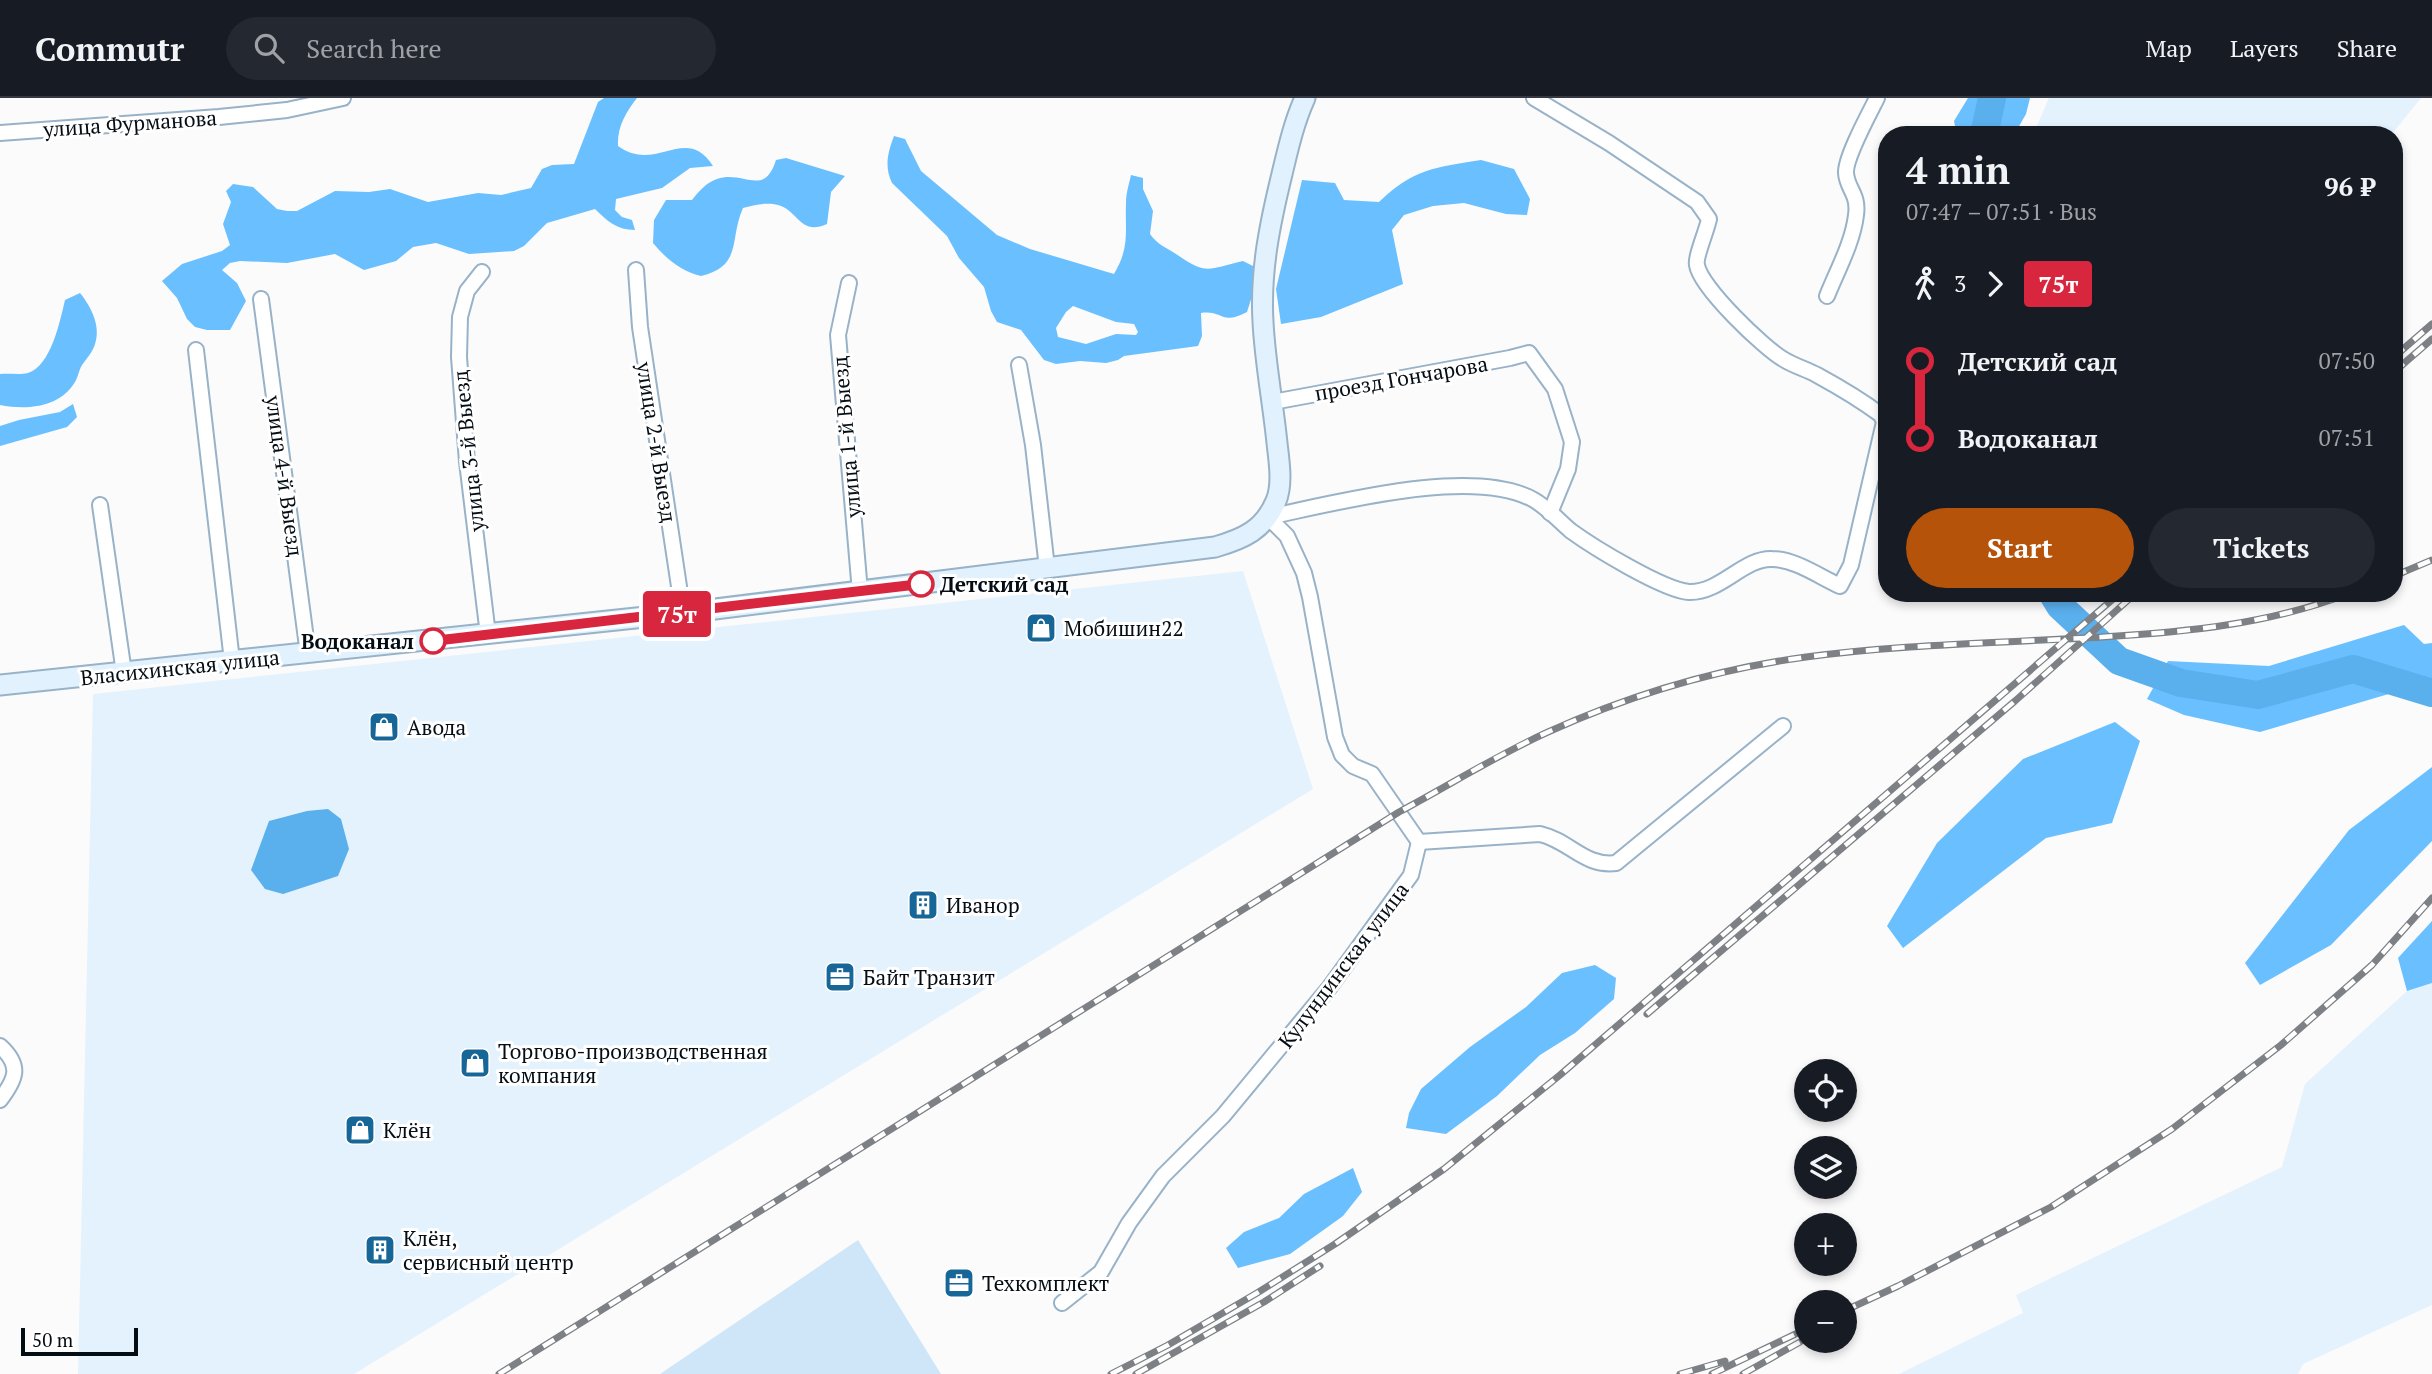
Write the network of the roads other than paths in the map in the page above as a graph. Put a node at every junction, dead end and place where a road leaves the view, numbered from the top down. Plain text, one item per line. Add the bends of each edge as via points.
1 (343, 98) edge
2 (1305, 98) edge
3 (1534, 98) edge
4 (1877, 98) edge
5 (0, 133) edge
6 (636, 270) dead end
7 (482, 272) dead end
8 (849, 282) dead end
9 (1827, 296) dead end
10 (261, 299) dead end
11 (196, 350) dead end
12 (1019, 365) dead end
13 (1273, 402) junction
14 (1878, 413) edge
15 (1878, 449) edge
16 (100, 505) dead end
17 (1550, 513) junction
18 (1268, 517) junction
19 (1047, 568) junction
20 (860, 592) junction
21 (683, 613) junction
22 (488, 635) junction
23 (308, 654) junction
24 (232, 662) junction
25 (124, 673) junction
26 (0, 685) edge
27 (1783, 726) dead end
28 (1419, 842) junction
29 (0, 1046) edge
30 (0, 1100) edge
31 (1062, 1303) dead end

1 - 5 street, улица Фурманова via 219,117
2 - 13 street via 1289,144 1266,250 1263,324
3 - 14 street, Власихинская улица via 1697,202 1709,219 1696,262 1717,298 1782,359 1815,373
4 - 9 street via 1846,171 1857,214
6 - 21 street, улица 2-й Выезд via 640,327
7 - 22 street, улица 3-й Выезд via 467,291 458,357
8 - 20 street, улица 1-й Выезд via 838,335
10 - 23 street, улица 4-й Выезд
11 - 24 street
12 - 19 street
13 - 17 street, проезд Гончарова via 1529,353 1555,389 1572,442 1569,469
13 - 18 street via 1279,483
15 - 17 street, Власихинская улица via 1852,565 1840,586 1773,558 1757,561 1713,587 1689,592 1635,569
16 - 25 street
17 - 18 street, Власихинская улица via 1534,500 1498,487 1437,487
18 - 19 street, Власихинская улица via 1252,533 1215,547
18 - 28 street via 1287,537 1304,573 1342,755 1371,774
19 - 20 street, Власихинская улица
20 - 21 street, Власихинская улица
21 - 22 street, Власихинская улица
22 - 23 street, Власихинская улица
23 - 24 street, Власихинская улица
24 - 25 street, Власихинская улица
25 - 26 street, Власихинская улица
27 - 28 street via 1616,863 1593,863 1553,837 1540,834
28 - 31 street, Кулундинская улица via 1411,875 1329,988 1223,1116 1163,1176 1101,1272
29 - 30 street via 16,1069

